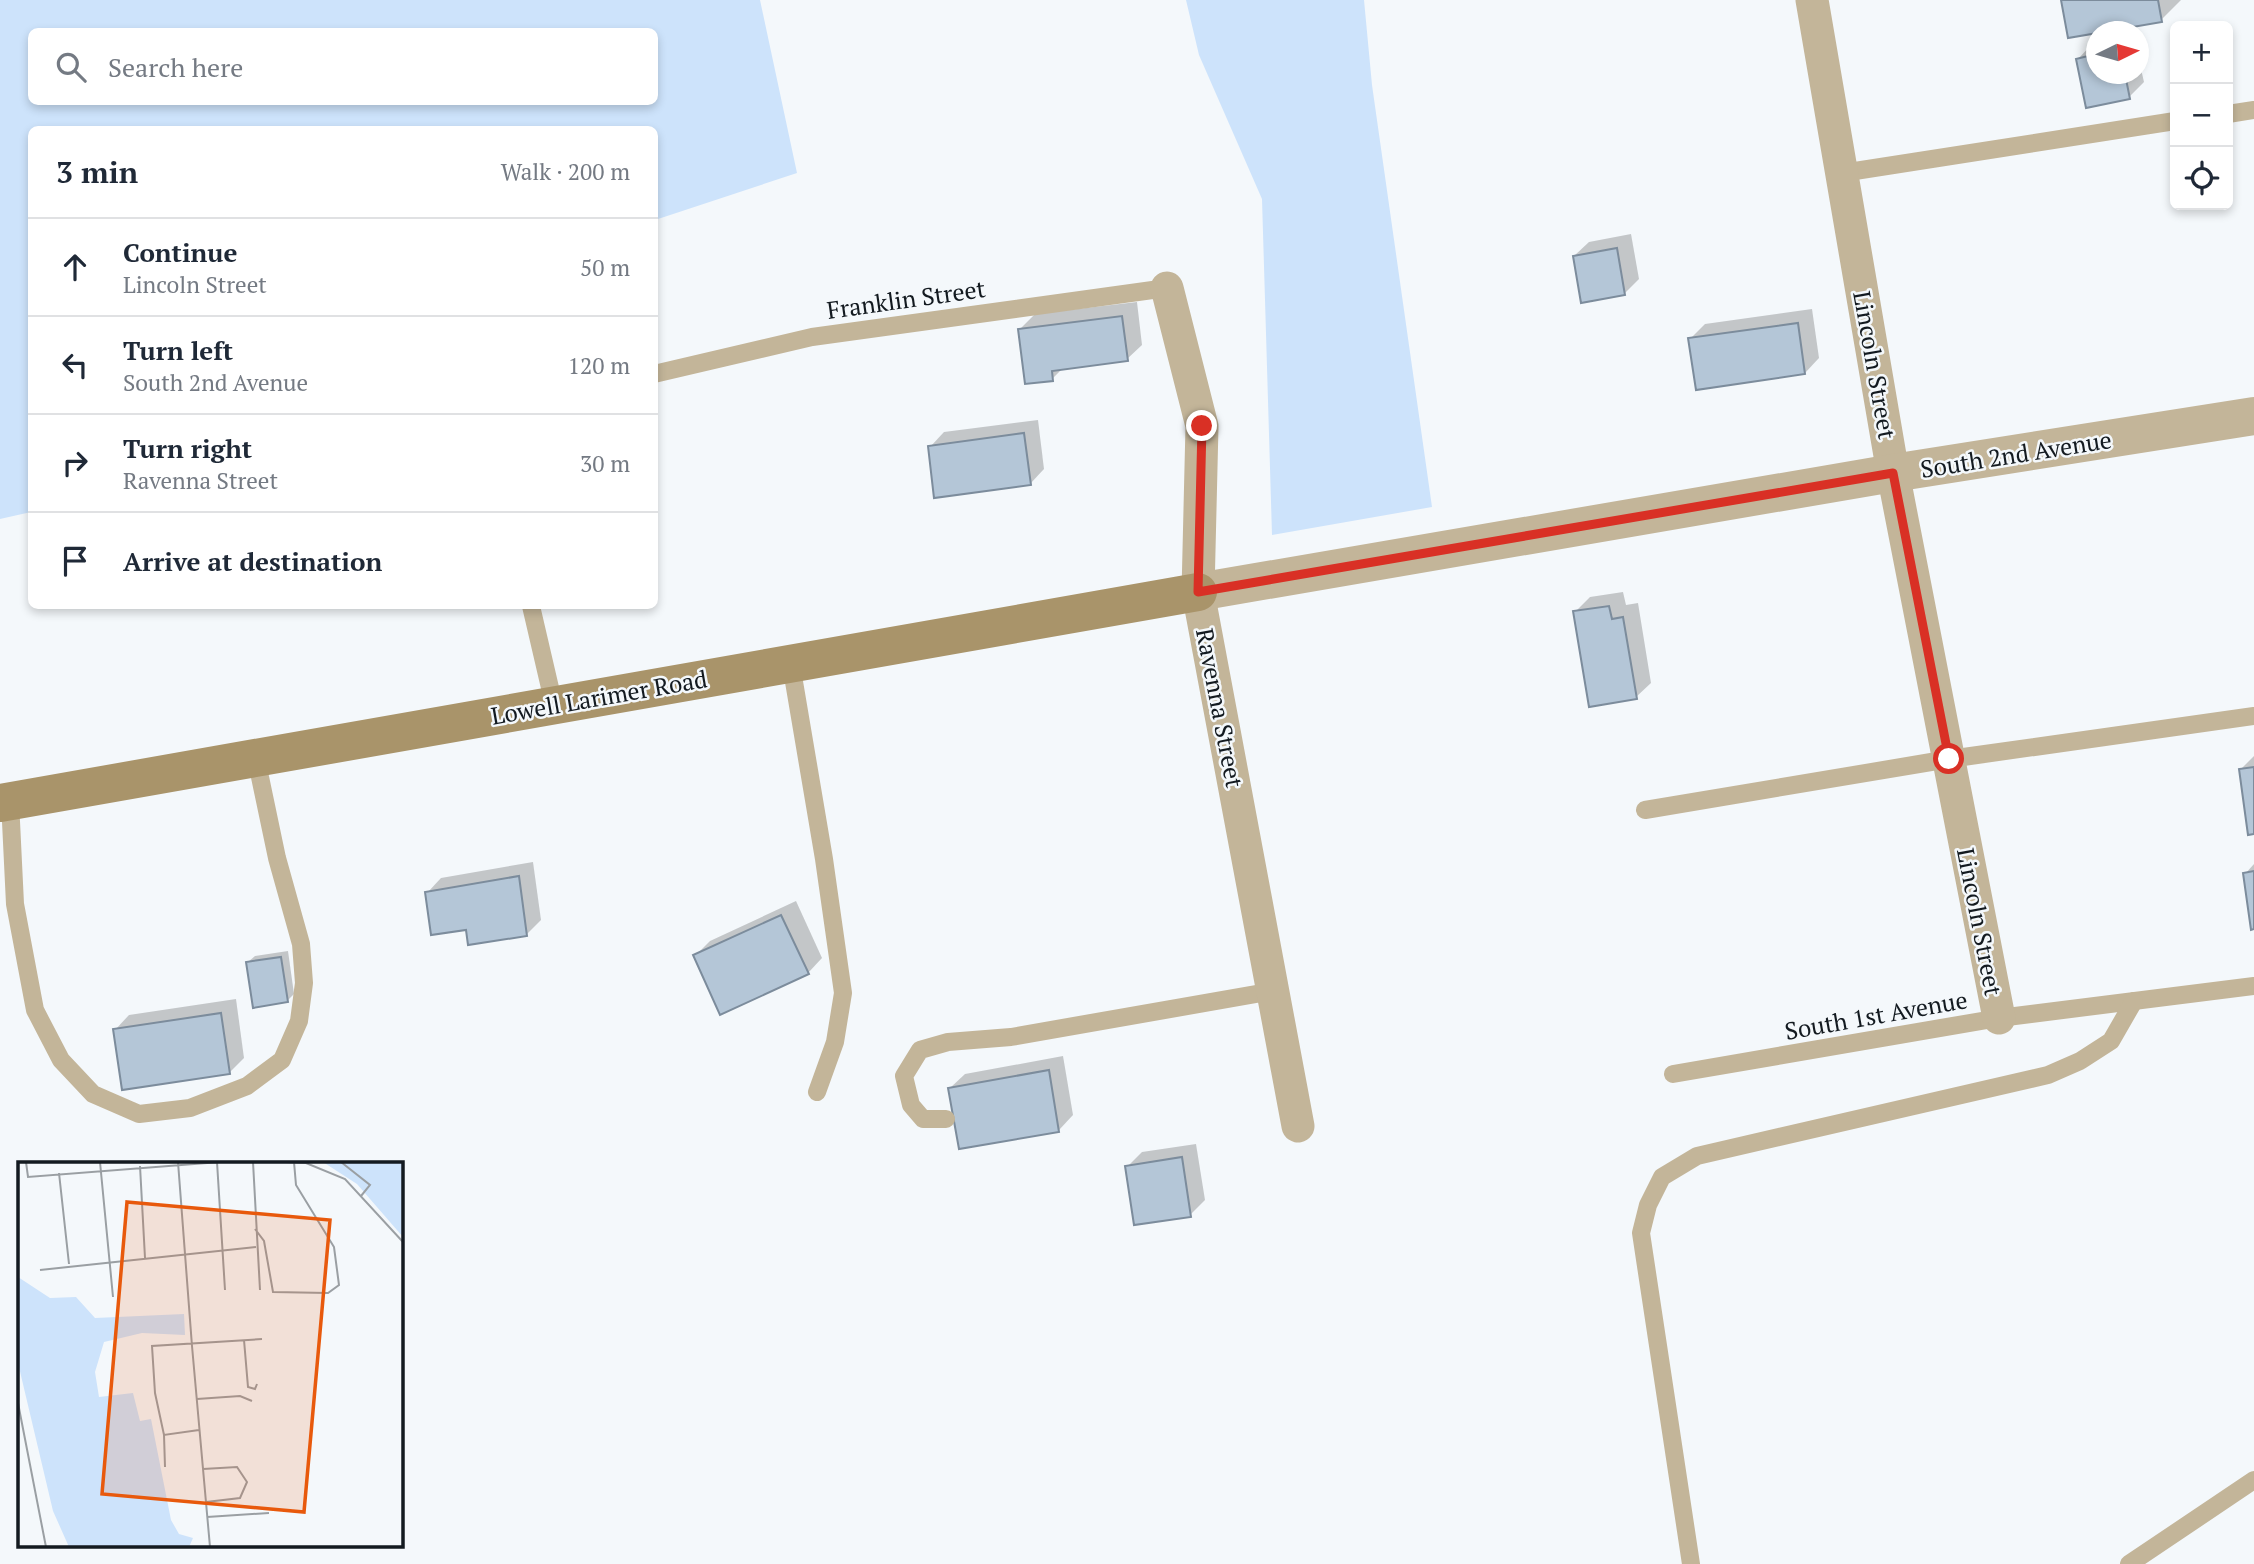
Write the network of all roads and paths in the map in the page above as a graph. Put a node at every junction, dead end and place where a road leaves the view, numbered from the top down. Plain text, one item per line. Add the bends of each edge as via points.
1 (1812, 0) edge
2 (2254, 110) edge
3 (2233, 113) edge
4 (2170, 122) edge
5 (1842, 173) junction
6 (1167, 288) joint
7 (658, 373) edge
8 (2254, 416) edge
9 (1893, 473) junction
10 (1198, 592) junction
11 (532, 609) edge
12 (791, 664) junction
13 (554, 705) junction
14 (2254, 716) edge
15 (256, 758) junction
16 (1949, 759) junction
17 (5, 802) edge
18 (1646, 810) dead end
19 (2254, 986) edge
20 (1273, 991) junction
21 (2134, 1001) junction
22 (1999, 1018) junction
23 (1673, 1074) dead end
24 (817, 1092) dead end
25 (946, 1119) dead end
26 (1298, 1126) dead end
27 (2254, 1480) edge
28 (1691, 1564) edge
29 (2129, 1564) edge

1 - 5 street, Lincoln Street
2 - 3 lane
4 - 5 lane
5 - 9 street, Lincoln Street
6 - 7 lane, Franklin Street via 812,337
6 - 10 street, Ravenna Street via 1202,426
8 - 9 street, South 2nd Avenue
9 - 10 street, South 2nd Avenue
9 - 16 street, Lincoln Street
10 - 12 main road, Lowell Larimer Road
10 - 20 street, Ravenna Street
11 - 13 lane
12 - 13 main road, Lowell Larimer Road
12 - 24 lane via 843,993 835,1042
13 - 15 main road, Lowell Larimer Road
14 - 16 lane
15 - 17 main road, Lowell Larimer Road
15 - 17 lane via 301,944 304,984 299,1021 282,1060 247,1086 190,1108 139,1114 93,1094 61,1060 35,1010 15,904
16 - 18 lane
16 - 22 street, Lincoln Street
19 - 21 lane, South 1st Avenue
20 - 25 lane via 1011,1037 948,1042 920,1051 904,1076 911,1105 923,1119
20 - 26 street, Ravenna Street
21 - 22 lane, South 1st Avenue
21 - 28 lane via 2111,1041 2048,1076 1697,1156 1662,1177 1641,1233
22 - 23 lane, South 1st Avenue
27 - 29 lane

